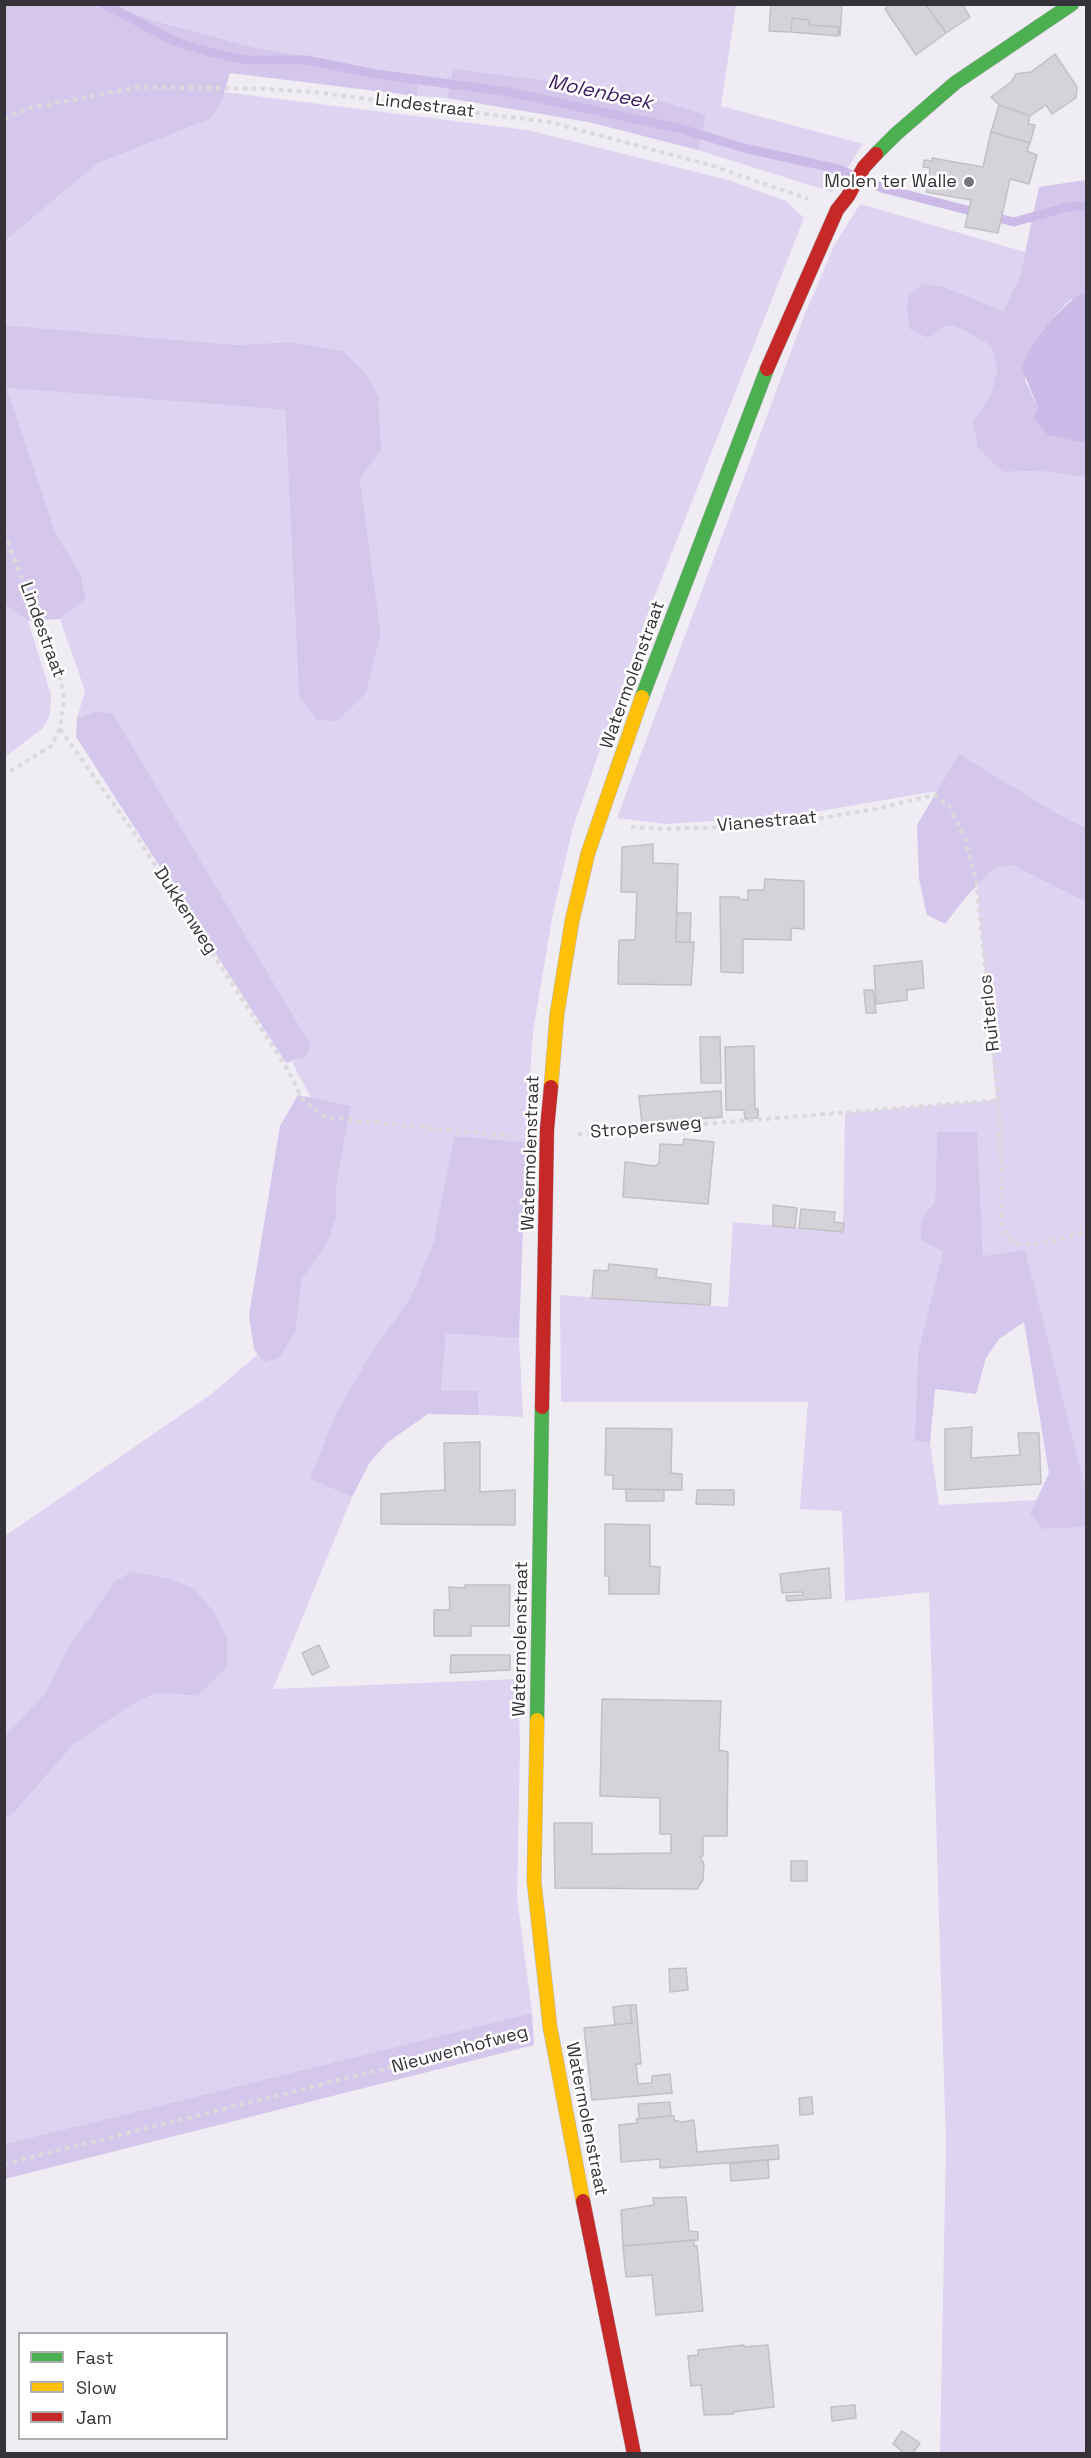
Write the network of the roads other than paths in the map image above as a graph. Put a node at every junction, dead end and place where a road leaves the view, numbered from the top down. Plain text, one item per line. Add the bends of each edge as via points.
1 (1072, 4) edge
2 (634, 2454) edge

1 - 2 street, Watermolenstraat via 955,83 896,134 864,167 837,210 773,354 639,706 588,853 572,921 557,1014 547,1136 534,1881 550,2027

